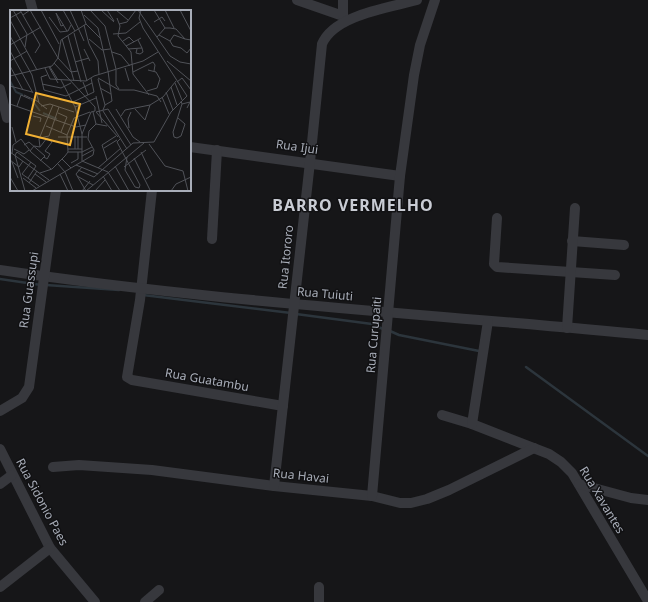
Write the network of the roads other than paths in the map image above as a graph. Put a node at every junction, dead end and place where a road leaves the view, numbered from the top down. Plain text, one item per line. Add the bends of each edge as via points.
1 (30, 0) edge
2 (297, 0) edge
3 (343, 0) edge
4 (417, 0) edge
5 (435, 0) edge
6 (33, 10) edge
7 (344, 18) junction
8 (0, 89) edge
9 (6, 118) edge
10 (191, 147) edge
11 (217, 150) junction
12 (310, 162) junction
13 (400, 176) junction
14 (56, 191) edge
15 (152, 191) edge
16 (575, 208) dead end
17 (497, 218) dead end
18 (212, 239) dead end
19 (572, 241) junction
20 (624, 246) dead end
21 (0, 270) edge
22 (570, 273) junction
23 (615, 275) dead end
24 (44, 280) junction
25 (141, 293) junction
26 (294, 310) junction
27 (389, 313) junction
28 (488, 321) junction
29 (567, 328) junction
30 (648, 335) edge
31 (283, 406) junction
32 (0, 411) edge
33 (442, 415) dead end
34 (472, 424) junction
35 (534, 448) junction
36 (0, 449) edge
37 (53, 467) dead end
38 (12, 475) junction
39 (0, 484) edge
40 (579, 484) junction
41 (274, 486) junction
42 (372, 496) junction
43 (648, 500) edge
44 (50, 548) junction
45 (0, 587) edge
46 (319, 587) dead end
47 (158, 590) dead end
48 (647, 598) edge
49 (95, 602) edge
50 (145, 602) edge
51 (319, 602) edge

1 - 6 street
2 - 7 street
3 - 7 street
4 - 7 street, Rua Itororo
5 - 13 street, Rua Curupaiti via 420,45 414,75
7 - 12 street, Rua Itororo via 325,36 322,44
8 - 9 street
10 - 11 street, Rua Ijui
11 - 12 street, Rua Ijui
11 - 18 street
12 - 13 street, Rua Ijui
12 - 26 street, Rua Itororo
13 - 27 street, Rua Curupaiti
14 - 24 street, Rua Guassupi
15 - 25 street
16 - 19 street
17 - 22 street via 494,259 497,267
19 - 20 street
19 - 22 street
21 - 24 street, Rua Tuiuti
22 - 23 street
22 - 29 street
24 - 25 street, Rua Tuiuti
24 - 32 street, Rua Guassupi via 27,392 22,398
25 - 26 street, Rua Tuiuti
25 - 31 street, Rua Guatambu via 127,377 132,380
26 - 27 street, Rua Tuiuti
26 - 31 street, Rua Itororo
27 - 28 street, Rua Tuiuti
27 - 42 street, Rua Curupaiti
28 - 29 street, Rua Tuiuti
28 - 34 street
29 - 30 street, Rua Tuiuti
31 - 41 street, Rua Itororo
33 - 34 street, Rua Xavantes
34 - 35 street, Rua Xavantes
35 - 40 street, Rua Xavantes via 561,462
35 - 42 street, Rua Havai via 427,499 411,504
36 - 38 street, Rua Sidonio Paes
37 - 41 street, Rua Havai via 114,467
38 - 39 street
38 - 44 street, Rua Sidonio Paes
40 - 43 street
40 - 48 street, Rua Xavantes
41 - 42 street, Rua Havai
44 - 45 street
44 - 49 street, Rua Sidonio Paes
46 - 51 street
47 - 50 street

